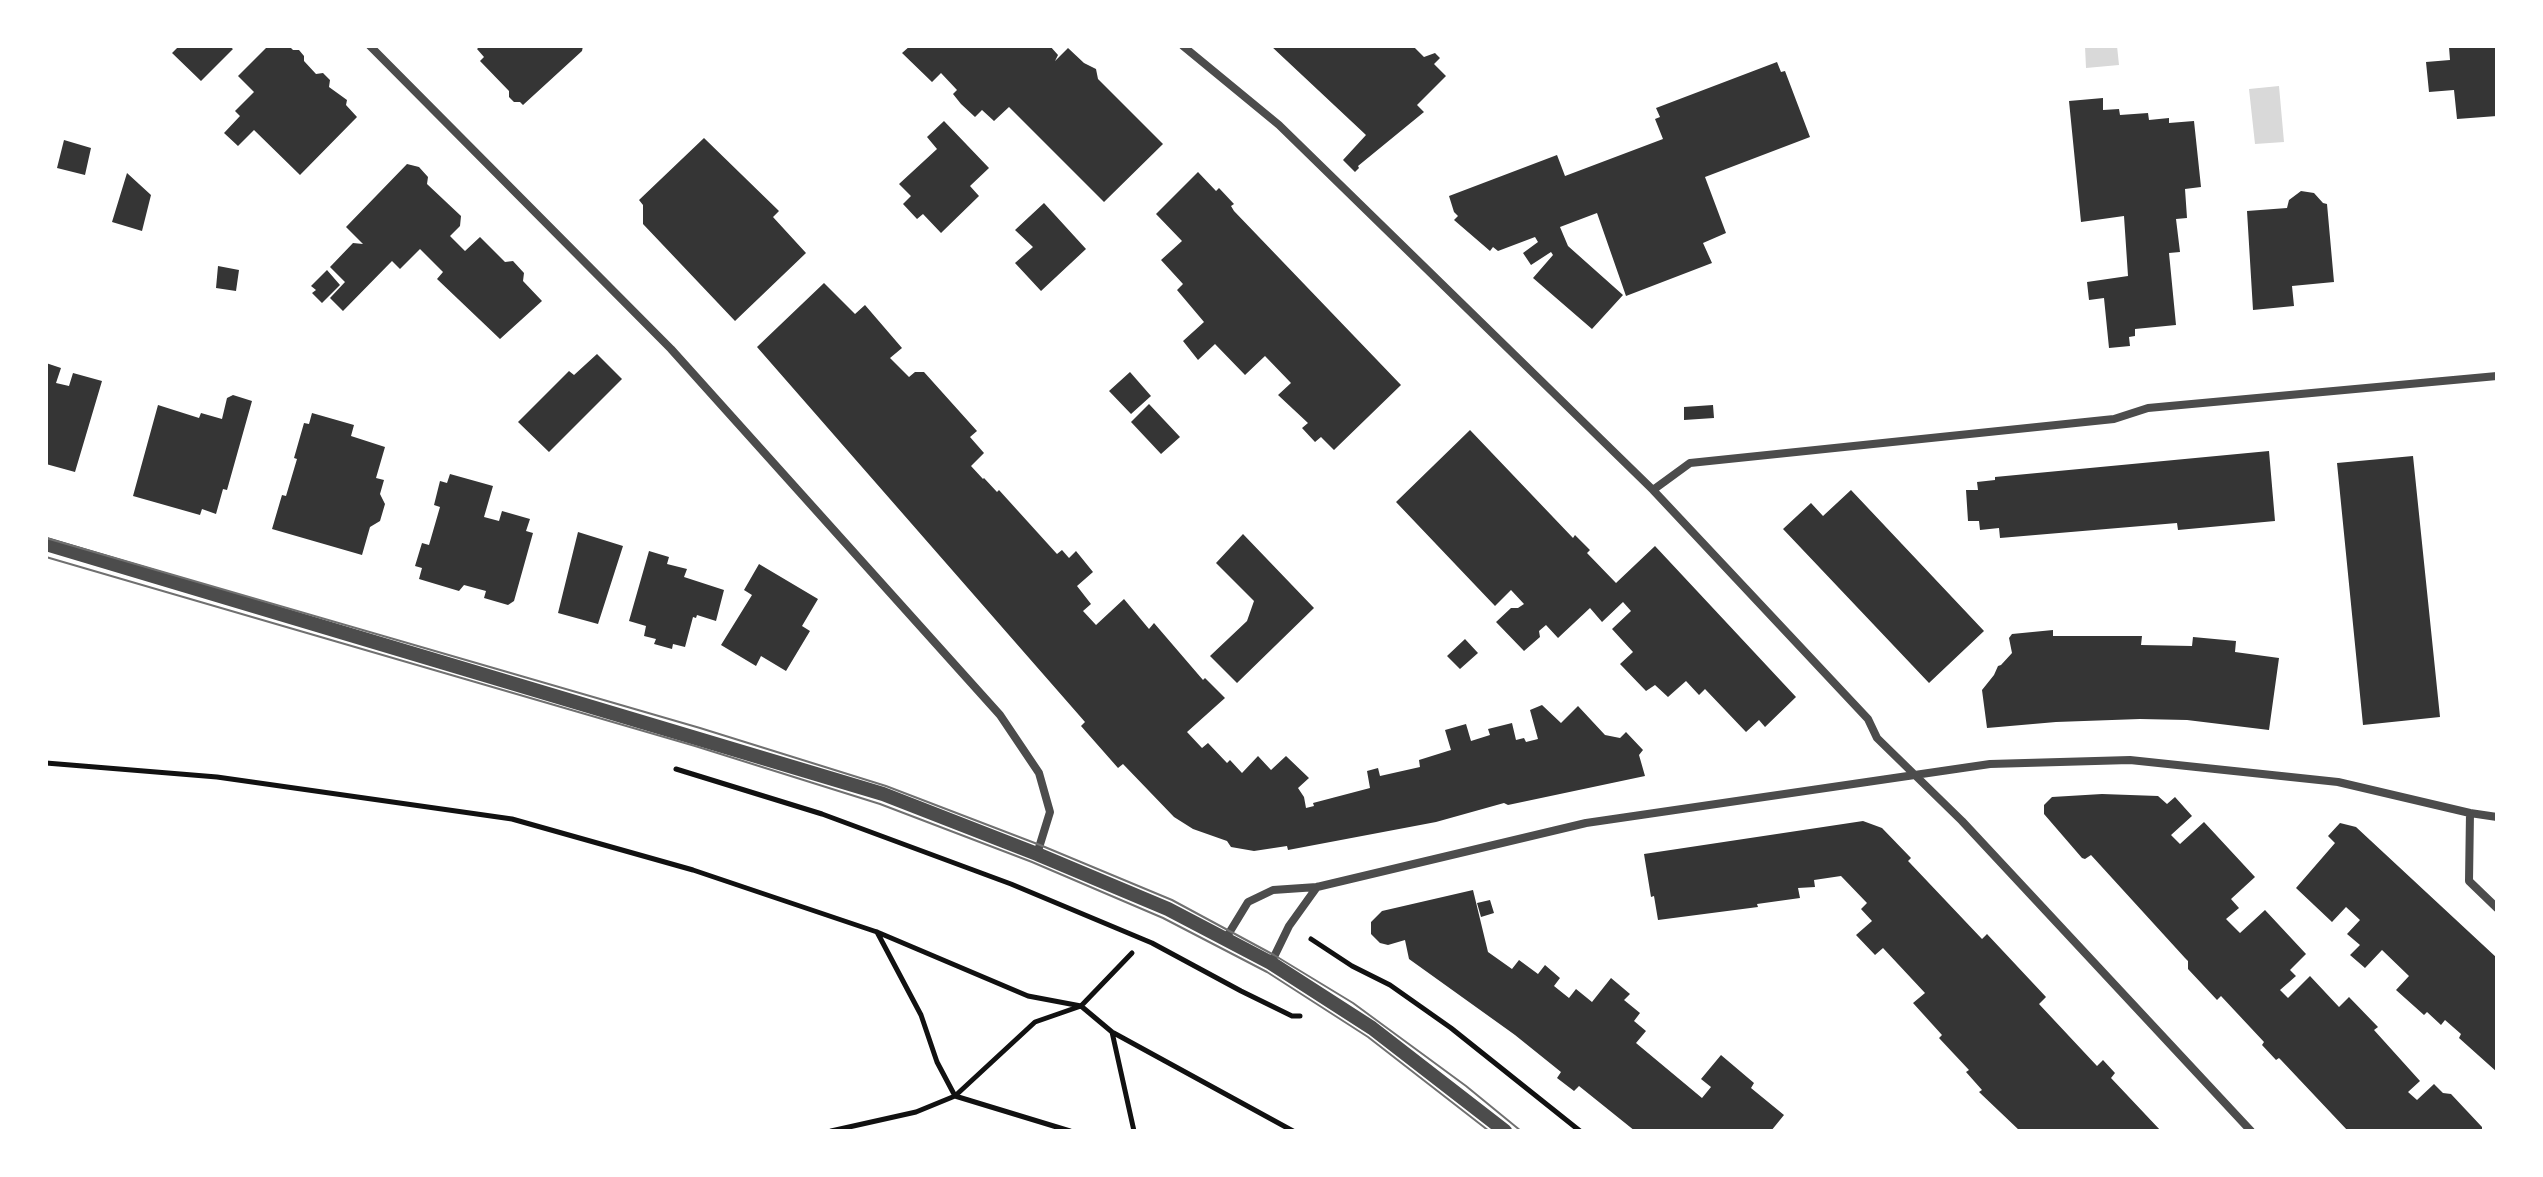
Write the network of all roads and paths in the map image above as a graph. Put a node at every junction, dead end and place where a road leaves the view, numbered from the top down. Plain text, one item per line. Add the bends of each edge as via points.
1 (370, 46) edge
2 (1183, 46) edge
3 (2497, 376) edge
4 (1653, 490) junction
5 (46, 544) edge
6 (46, 763) edge
7 (676, 769) dead end
8 (1915, 776) junction
9 (2470, 813) junction
10 (2497, 817) edge
11 (1037, 854) junction
12 (1317, 887) junction
13 (2497, 908) edge
14 (877, 932) junction
15 (1226, 938) junction
16 (1311, 939) dead end
17 (1132, 953) dead end
18 (1271, 963) junction
19 (1081, 1006) junction
20 (1313, 1016) dead end
21 (1112, 1032) junction
22 (955, 1096) junction
23 (831, 1131) edge
24 (1070, 1131) edge
25 (1134, 1131) edge
26 (1293, 1131) edge
27 (1505, 1131) edge
28 (1580, 1131) edge
29 (2251, 1131) edge

1 - 11 street via 671,349 1000,715 1039,773 1047,799 1050,812
2 - 4 street via 1279,125
3 - 4 street via 2148,408 2114,419 1690,463
4 - 8 street
5 - 11 street via 883,794
6 - 14 path via 217,777 512,819 693,870
7 - 20 path via 822,814 1011,884 1152,943 1292,1016
8 - 9 street via 1990,764 2130,760 2338,782
8 - 12 street via 1586,823
8 - 29 street
9 - 10 street
9 - 13 street via 2469,881
11 - 15 street
12 - 15 street via 1273,890 1248,902
12 - 18 street
14 - 19 path via 1028,996
14 - 22 path via 921,1015
15 - 18 street
16 - 28 path via 1390,985
17 - 19 path
18 - 27 street via 1372,1028
19 - 21 path
19 - 22 path via 1035,1022
21 - 25 path
21 - 26 path
22 - 23 path via 916,1112
22 - 24 path

